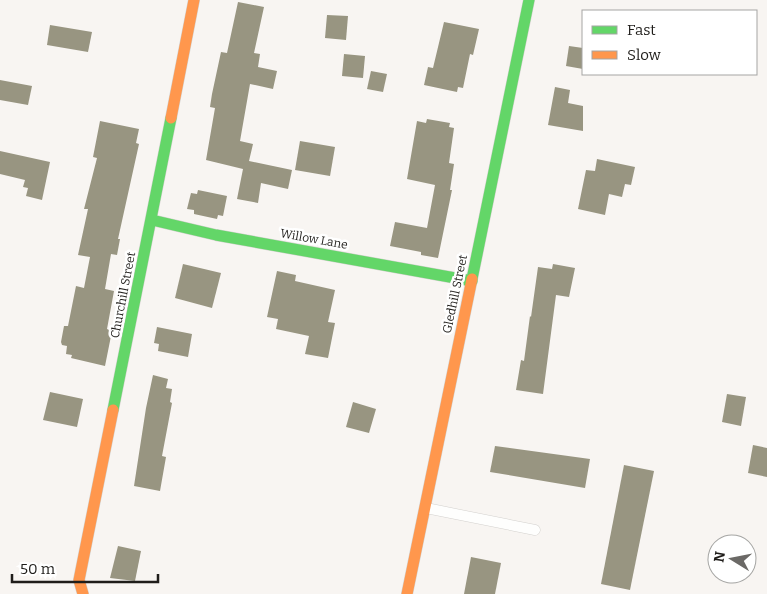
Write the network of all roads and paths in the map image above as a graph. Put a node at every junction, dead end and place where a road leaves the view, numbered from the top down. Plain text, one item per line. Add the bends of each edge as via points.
1 (194, 0) edge
2 (529, 0) edge
3 (152, 220) junction
4 (472, 281) junction
5 (425, 508) junction
6 (535, 530) dead end
7 (83, 594) edge
8 (407, 594) edge

1 - 3 street, Churchill Street
2 - 4 street, Gledhill Street
3 - 4 street, Willow Lane via 216,235
3 - 7 street, Churchill Street via 79,580
4 - 5 street, Gledhill Street
5 - 6 lane
5 - 8 street, Gledhill Street

